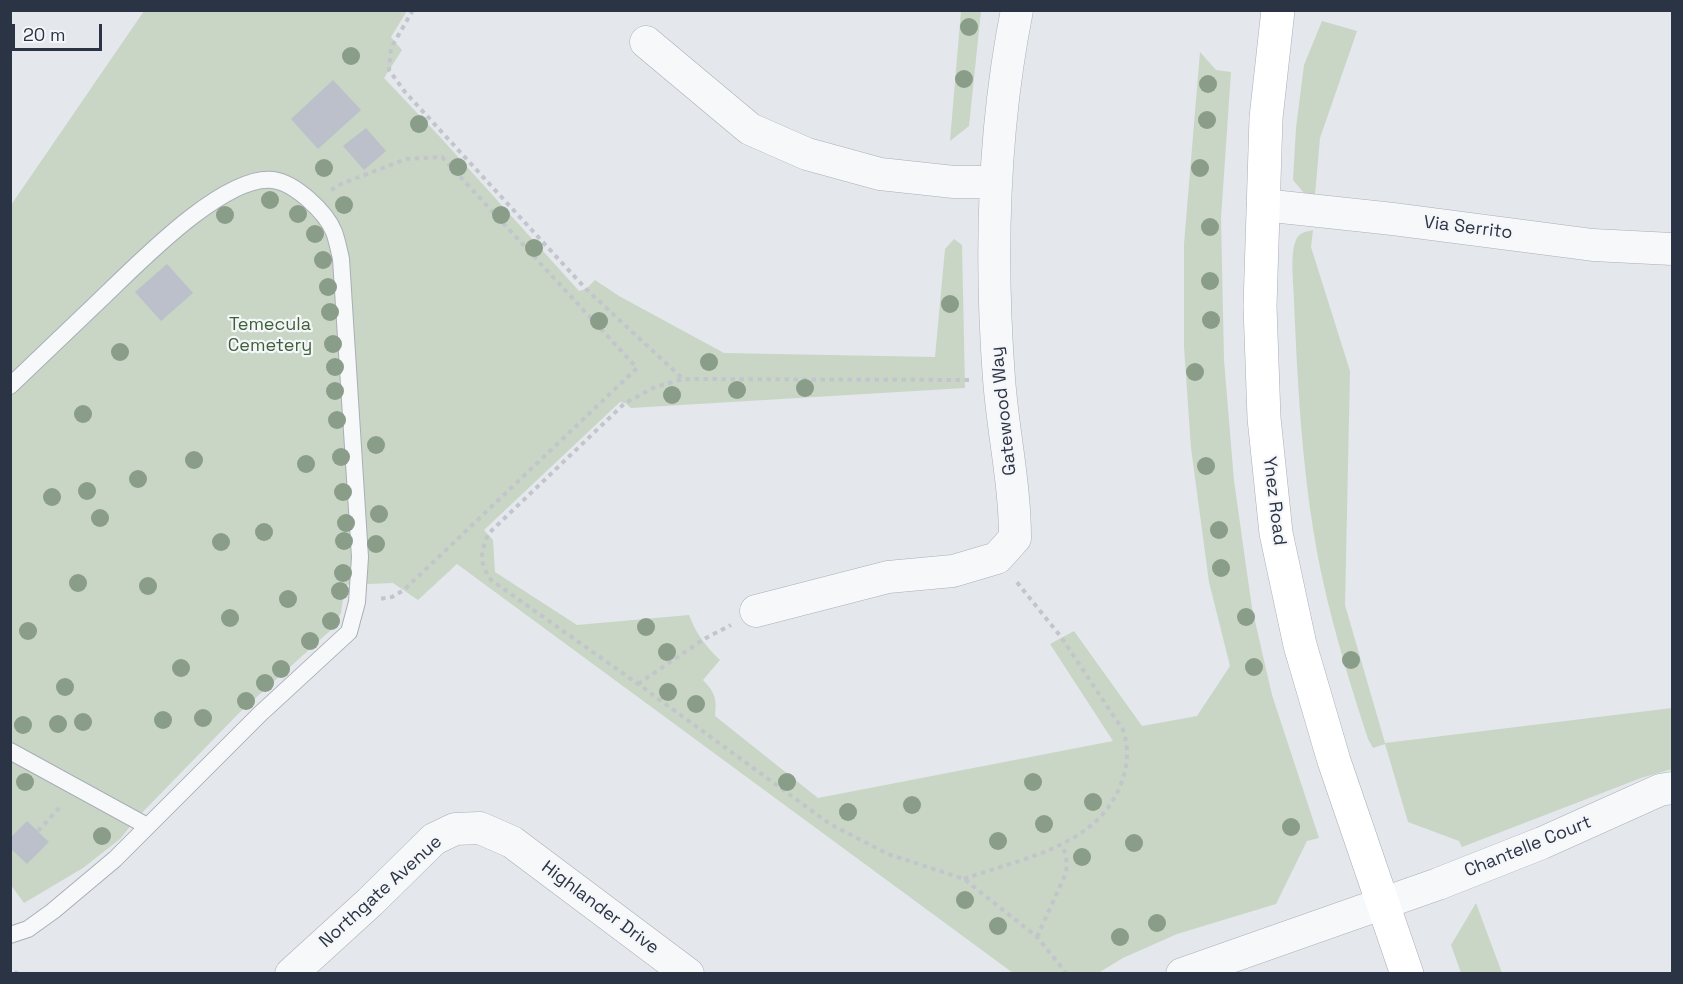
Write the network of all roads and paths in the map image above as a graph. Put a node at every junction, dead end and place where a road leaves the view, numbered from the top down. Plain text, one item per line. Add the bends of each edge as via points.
1 (413, 10) edge
2 (1017, 10) edge
3 (1278, 10) edge
4 (646, 42) dead end
5 (996, 182) junction
6 (312, 201) junction
7 (1263, 205) junction
8 (1672, 249) edge
9 (683, 379) dead end
10 (10, 386) edge
11 (997, 558) junction
12 (357, 602) junction
13 (756, 612) joint
14 (638, 684) dead end
15 (10, 751) edge
16 (78, 788) junction
17 (1672, 788) edge
18 (147, 826) junction
19 (38, 831) dead end
20 (512, 842) joint
21 (1064, 845) junction
22 (964, 879) dead end
23 (1383, 904) junction
24 (10, 935) edge
25 (1037, 937) dead end
26 (291, 974) edge
27 (688, 974) edge
28 (1182, 974) edge
29 (1407, 974) edge

1 - 9 path via 391,48 389,70 586,289
2 - 5 street, Gatewood Way via 1009,50
3 - 7 main road, Ynez Road via 1266,118
4 - 5 street via 750,129 807,154 880,174
5 - 11 street, Gatewood Way via 994,298 998,369 1015,511 1015,538
6 - 10 lane via 273,180 231,189 170,232
6 - 12 lane via 333,230 341,259 360,557
6 - 12 path via 341,184 406,159 442,157 637,368 404,590 392,597
7 - 8 street, Via Serrito via 1593,244
7 - 23 main road, Ynez Road via 1260,306 1264,418 1276,533 1302,655
11 - 13 street via 953,571 888,577
11 - 21 path via 1061,637 1123,730 1127,743 1116,796 1086,832
12 - 18 lane via 349,632
13 - 14 path via 704,639
15 - 16 lane
16 - 18 lane
16 - 19 path
17 - 23 street, Chantelle Court
18 - 24 lane via 115,859 53,911 28,929
20 - 26 street, Northgate Avenue via 480,828 455,829 434,839
20 - 27 street, Highlander Drive
21 - 22 path
21 - 25 path via 1066,873
23 - 28 street, Chantelle Court
23 - 29 main road, Ynez Road

